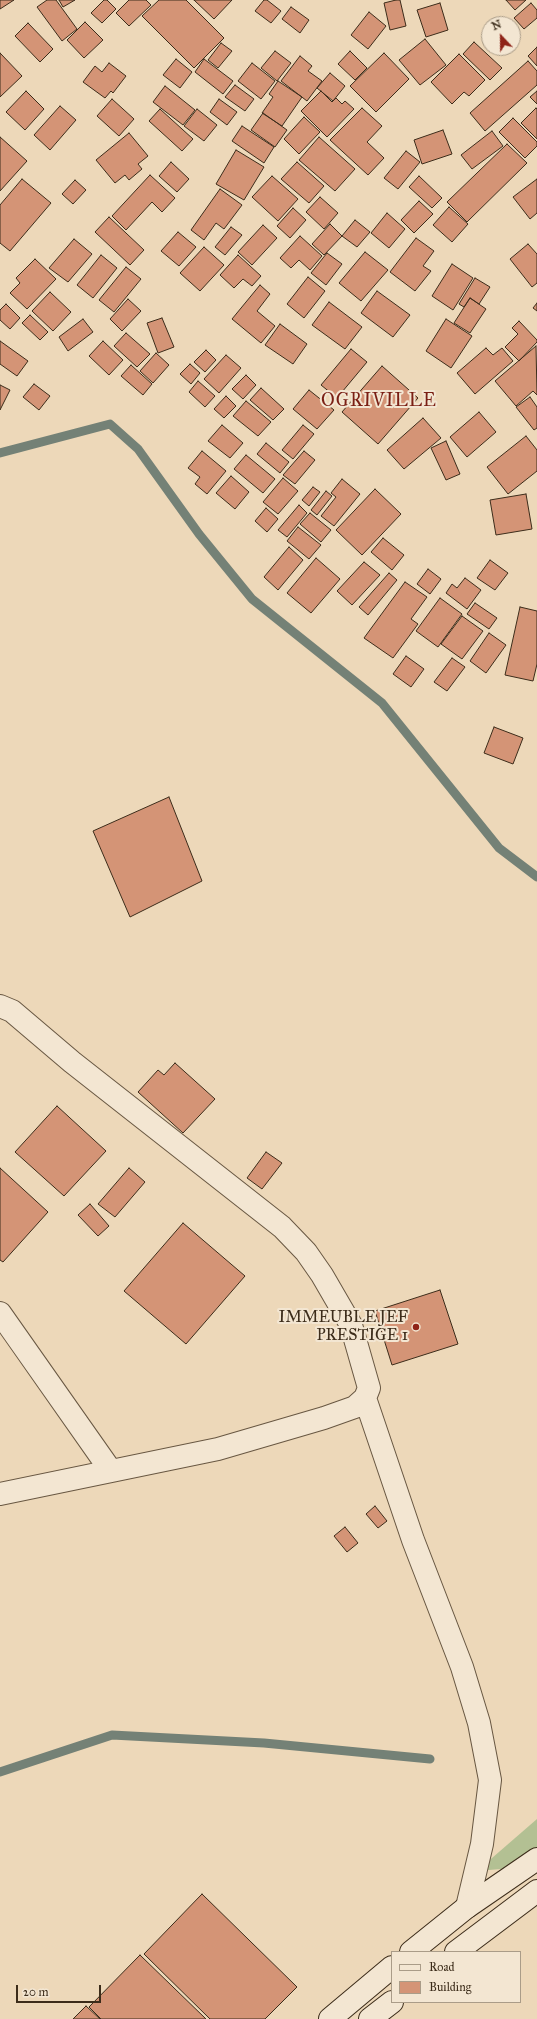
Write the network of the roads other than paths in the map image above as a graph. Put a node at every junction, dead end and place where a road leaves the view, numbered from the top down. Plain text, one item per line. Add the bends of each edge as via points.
1 (0, 1006) edge
2 (0, 1313) edge
3 (366, 1398) junction
4 (111, 1471) junction
5 (0, 1494) edge
6 (537, 1859) edge
7 (537, 1891) edge
8 (467, 1907) junction
9 (412, 1951) edge
10 (457, 1951) edge
11 (391, 1968) edge
12 (391, 2003) edge
13 (330, 2019) edge
14 (372, 2019) edge

1 - 3 street via 12,1011 72,1062 282,1227 306,1252 351,1325 370,1388
2 - 4 street
3 - 4 street via 355,1407 324,1418 218,1449
3 - 8 street via 413,1540 462,1667 479,1723 490,1780 482,1844
4 - 5 street
6 - 8 street
7 - 10 street
8 - 9 street
11 - 13 street
12 - 14 street

